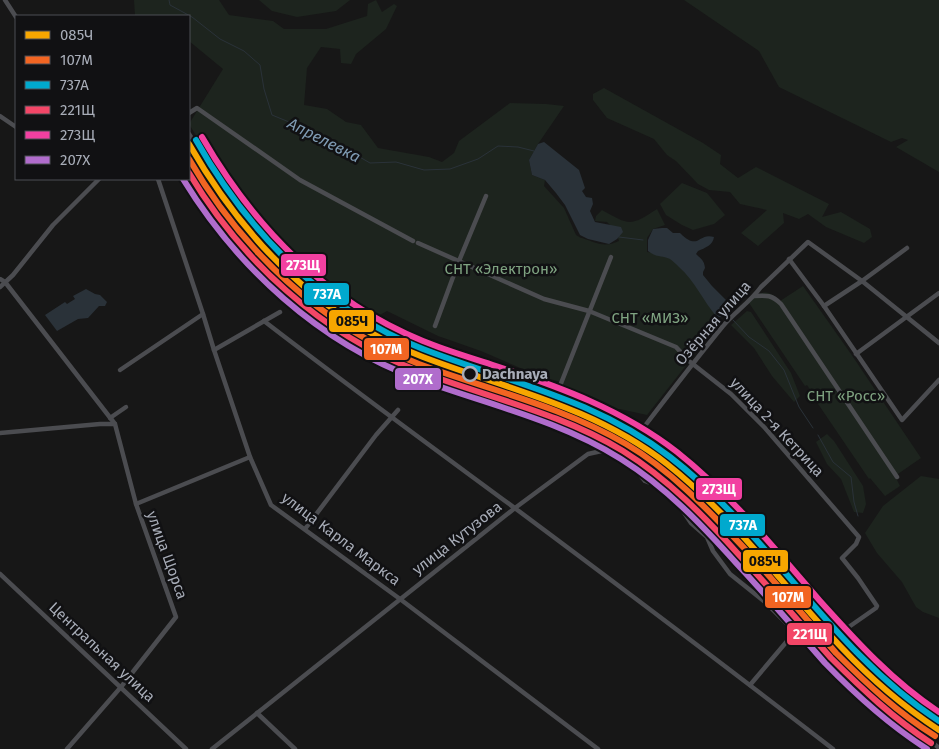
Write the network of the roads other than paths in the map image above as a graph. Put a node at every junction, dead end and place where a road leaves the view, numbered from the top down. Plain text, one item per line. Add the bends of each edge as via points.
1 (5, 0) edge
2 (15, 15) edge
3 (190, 112) edge
4 (0, 116) edge
5 (15, 126) edge
6 (190, 136) edge
7 (98, 180) edge
8 (158, 180) edge
9 (486, 196) dead end
10 (907, 248) dead end
11 (611, 257) dead end
12 (789, 259) junction
13 (459, 261) junction
14 (2, 280) edge
15 (862, 281) junction
16 (0, 287) edge
17 (939, 293) edge
18 (754, 296) junction
19 (824, 306) junction
20 (589, 311) junction
21 (280, 312) dead end
22 (203, 314) junction
23 (906, 317) junction
24 (264, 321) junction
25 (435, 326) dead end
26 (939, 343) edge
27 (214, 350) junction
28 (856, 354) junction
29 (693, 363) junction
30 (120, 370) dead end
31 (939, 380) edge
32 (556, 396) junction
33 (126, 408) dead end
34 (398, 410) dead end
35 (391, 417) junction
36 (110, 418) junction
37 (604, 419) junction
38 (115, 424) junction
39 (644, 427) junction
40 (0, 433) edge
41 (250, 457) junction
42 (897, 477) dead end
43 (136, 504) junction
44 (515, 508) junction
45 (305, 530) junction
46 (0, 574) edge
47 (400, 599) junction
48 (843, 630) junction
49 (796, 633) junction
50 (750, 685) junction
51 (121, 687) junction
52 (257, 713) junction
53 (939, 715) edge
54 (939, 748) edge
55 (68, 749) edge
56 (186, 749) edge
57 (212, 749) edge
58 (295, 749) edge
59 (598, 749) edge
60 (833, 749) edge

1 - 2 street
3 - 13 street, улица 2-я Кетрица via 197,108 300,180 415,242
4 - 5 street
6 - 32 street via 232,200 293,266 327,296 397,340 440,356 486,367 501,377
7 - 14 street via 53,226 13,274
8 - 22 street, улица Карла Маркса
9 - 13 street
10 - 15 street
11 - 20 street
12 - 15 street, Озёрная улица via 808,242
12 - 18 street, Озёрная улица
12 - 19 street
13 - 20 street, улица 2-я Кетрица via 544,299
13 - 25 street
14 - 16 street
14 - 36 street
15 - 19 street
15 - 23 street
17 - 23 street
18 - 29 street, Озёрная улица via 724,325
18 - 42 street via 775,298 781,304
19 - 28 street
20 - 29 street, улица 2-я Кетрица via 676,347
20 - 32 street
21 - 24 street
22 - 27 street, улица Карла Маркса
22 - 30 street
23 - 26 street
23 - 28 street
24 - 27 street
24 - 35 street
27 - 41 street, улица Карла Маркса
28 - 31 street via 902,420
29 - 39 street, Озёрная улица
29 - 48 street, улица 2-я Кетрица via 731,394 764,428 859,537 842,558 877,606
32 - 37 street
33 - 36 street
34 - 35 street
35 - 44 street
35 - 45 street
36 - 38 street
37 - 39 street via 622,419
37 - 39 street via 623,428
38 - 40 street
38 - 43 street, улица Щорса
39 - 48 street via 728,500
41 - 43 street
41 - 45 street, улица Карла Маркса via 271,504
43 - 51 street, улица Щорса via 176,617
44 - 47 street, улица Кутузова
44 - 49 street, улица Кутузова via 588,454 612,452 631,464 646,481 665,490 691,523 707,537 725,569
44 - 50 street
45 - 47 street, улица Карла Маркса
46 - 51 street, Центральная улица
47 - 52 street, улица Кутузова
47 - 59 street, улица Карла Маркса
48 - 53 street via 880,670
49 - 50 street
49 - 54 street via 856,691 882,707 908,731
50 - 60 street
51 - 55 street, улица Щорса
51 - 56 street, Центральная улица
52 - 57 street, улица Кутузова
52 - 58 street

